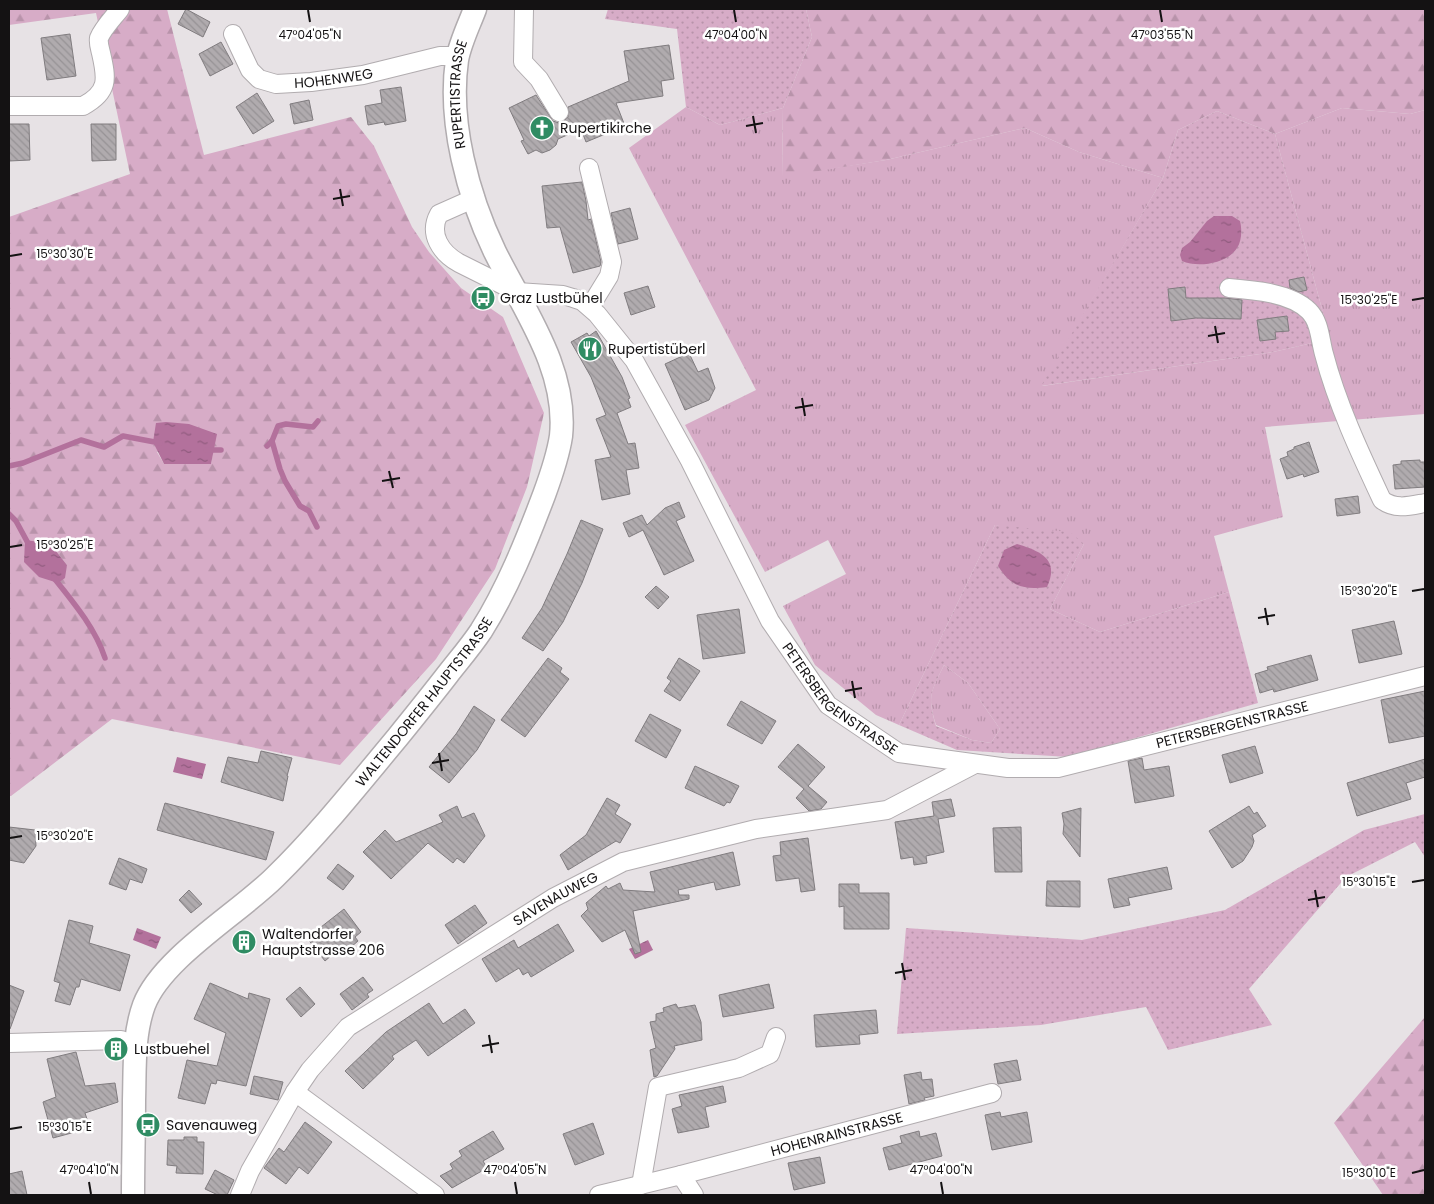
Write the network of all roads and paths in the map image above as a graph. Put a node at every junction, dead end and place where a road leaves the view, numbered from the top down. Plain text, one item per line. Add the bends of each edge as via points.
1 (120, 9) edge
2 (476, 9) edge
3 (524, 9) edge
4 (233, 34) dead end
5 (458, 56) junction
6 (9, 106) edge
7 (559, 112) dead end
8 (589, 168) dead end
9 (475, 198) junction
10 (1230, 288) dead end
11 (517, 292) junction
12 (590, 307) junction
13 (1425, 503) edge
14 (1425, 676) edge
15 (975, 764) junction
16 (776, 1037) dead end
17 (9, 1043) edge
18 (136, 1045) junction
19 (295, 1092) junction
20 (992, 1093) dead end
21 (681, 1175) junction
22 (641, 1185) junction
23 (133, 1195) edge
24 (240, 1195) edge
25 (435, 1195) edge
26 (599, 1195) edge
27 (694, 1195) edge

1 - 6 street via 100,38 106,74 101,92 94,100 83,106
2 - 5 main road, RUPERTISTRASSE
3 - 7 street via 523,62 540,79
4 - 5 street, HOHENWEG via 250,70 259,79 276,84 363,75 440,56
5 - 9 main road, RUPERTISTRASSE via 456,119
8 - 12 street via 612,262 609,276
9 - 11 main road, RUPERTISTRASSE via 494,250
9 - 11 street via 443,211 436,218 436,240 450,258
10 - 13 street via 1284,298 1308,310 1316,319 1329,372 1382,500 1398,508
11 - 12 street, PETERSBERGENSTRASSE via 563,295
11 - 18 main road, WALTENDORFER HAUPTSTRASSE via 547,354 560,396 561,435 553,470 503,589 481,631 344,802 272,880 193,946 154,986 144,1006
12 - 15 street, PETERSBERGENSTRASSE via 634,360 690,460 770,621 828,705 899,753
14 - 15 street, PETERSBERGENSTRASSE via 1058,768
15 - 19 street, SAVENAUWEG via 887,810 756,829 624,862 553,898 348,1027
16 - 22 street via 770,1054 738,1068 658,1087
17 - 18 street via 121,1040
18 - 23 main road, WALTENDORFER HAUPTSTRASSE
19 - 24 street, SAVENAUWEG
19 - 25 street
20 - 21 street, HOHENRAINSTRASSE
21 - 22 street, HOHENRAINSTRASSE
21 - 27 street
22 - 26 street, HOHENRAINSTRASSE

